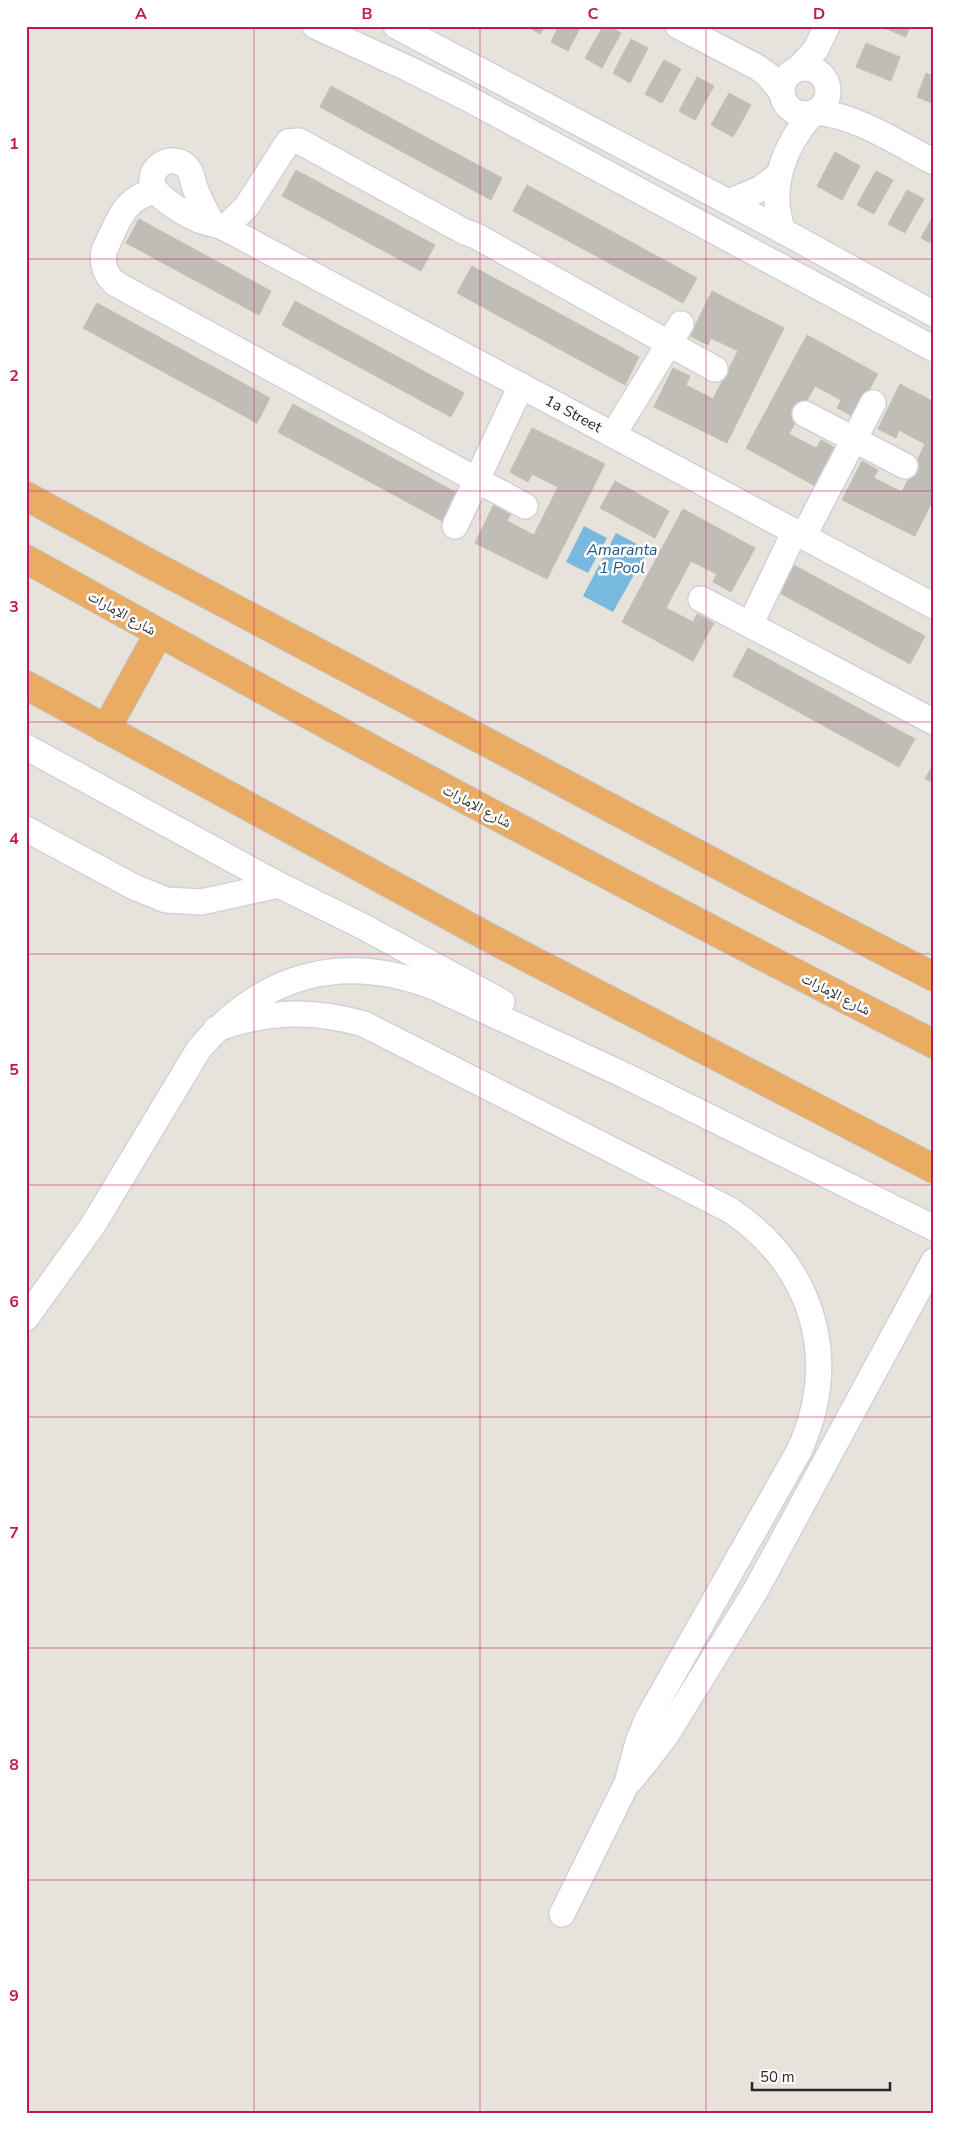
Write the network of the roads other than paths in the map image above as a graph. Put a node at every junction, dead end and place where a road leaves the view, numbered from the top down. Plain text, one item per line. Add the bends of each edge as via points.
1 (315, 26) edge
2 (396, 26) edge
3 (678, 26) edge
4 (825, 32) edge
5 (790, 84) junction
6 (820, 99) junction
7 (793, 141) junction
8 (934, 162) edge
9 (778, 175) junction
10 (156, 191) junction
11 (729, 202) junction
12 (218, 225) junction
13 (783, 231) junction
14 (934, 314) edge
15 (675, 334) junction
16 (934, 349) edge
17 (715, 370) dead end
18 (521, 386) junction
19 (873, 403) dead end
20 (805, 414) dead end
21 (613, 435) junction
22 (854, 440) junction
23 (905, 466) dead end
24 (26, 477) edge
25 (477, 480) junction
26 (26, 496) edge
27 (525, 506) dead end
28 (455, 526) dead end
29 (800, 533) junction
30 (26, 559) edge
31 (145, 561) junction
32 (701, 599) dead end
33 (934, 606) edge
34 (750, 625) junction
35 (159, 633) junction
36 (26, 685) edge
37 (934, 722) edge
38 (106, 729) junction
39 (26, 747) edge
40 (26, 829) edge
41 (279, 886) junction
42 (934, 977) edge
43 (216, 1030) junction
44 (934, 1044) edge
45 (626, 1076) junction
46 (934, 1169) edge
47 (934, 1228) edge
48 (934, 1261) edge
49 (924, 1295) edge
50 (26, 1318) edge
51 (627, 1783) junction
52 (562, 1914) dead end

1 - 16 street via 465,97
2 - 11 street
3 - 5 street via 757,67 775,71
4 - 5 street
4 - 6 street
5 - 6 street via 800,114
5 - 6 street via 812,69
5 - 7 street
6 - 7 street
6 - 8 street via 836,115 855,121
7 - 9 street
9 - 11 street via 760,189
9 - 13 street via 776,204
10 - 12 street, 1a Street via 192,217
10 - 12 street via 152,179 156,168 172,160 184,164
10 - 25 street via 138,196 125,208 104,251 104,266 110,280
11 - 13 street
12 - 15 street via 247,206 288,142 299,141 463,231
12 - 18 street, 1a Street
13 - 14 street
15 - 17 street
15 - 21 street
18 - 21 street, 1a Street
18 - 25 street
19 - 22 street
20 - 22 street
21 - 29 street, 1a Street
22 - 23 street
22 - 29 street
24 - 31 highway via 107,528
25 - 27 street
25 - 28 street
26 - 31 highway
29 - 33 street, 1a Street
29 - 34 street
30 - 35 highway, شارع الإمارات
31 - 42 highway
32 - 34 street
34 - 37 street
35 - 38 highway
35 - 44 highway, شارع الإمارات via 578,860
36 - 38 highway
38 - 46 highway via 499,943
39 - 41 street
40 - 41 street via 134,887 166,900 200,902
41 - 45 street via 495,998
43 - 45 street via 257,997 289,982 331,972 384,972 434,987
43 - 50 street via 194,1057 92,1225
43 - 51 street via 257,1017 293,1013 321,1014 364,1024 730,1210 771,1244 798,1280 812,1317 819,1356 817,1395 807,1433 647,1720
45 - 47 street
48 - 49 street
49 - 51 street via 757,1588 665,1737
51 - 52 street

